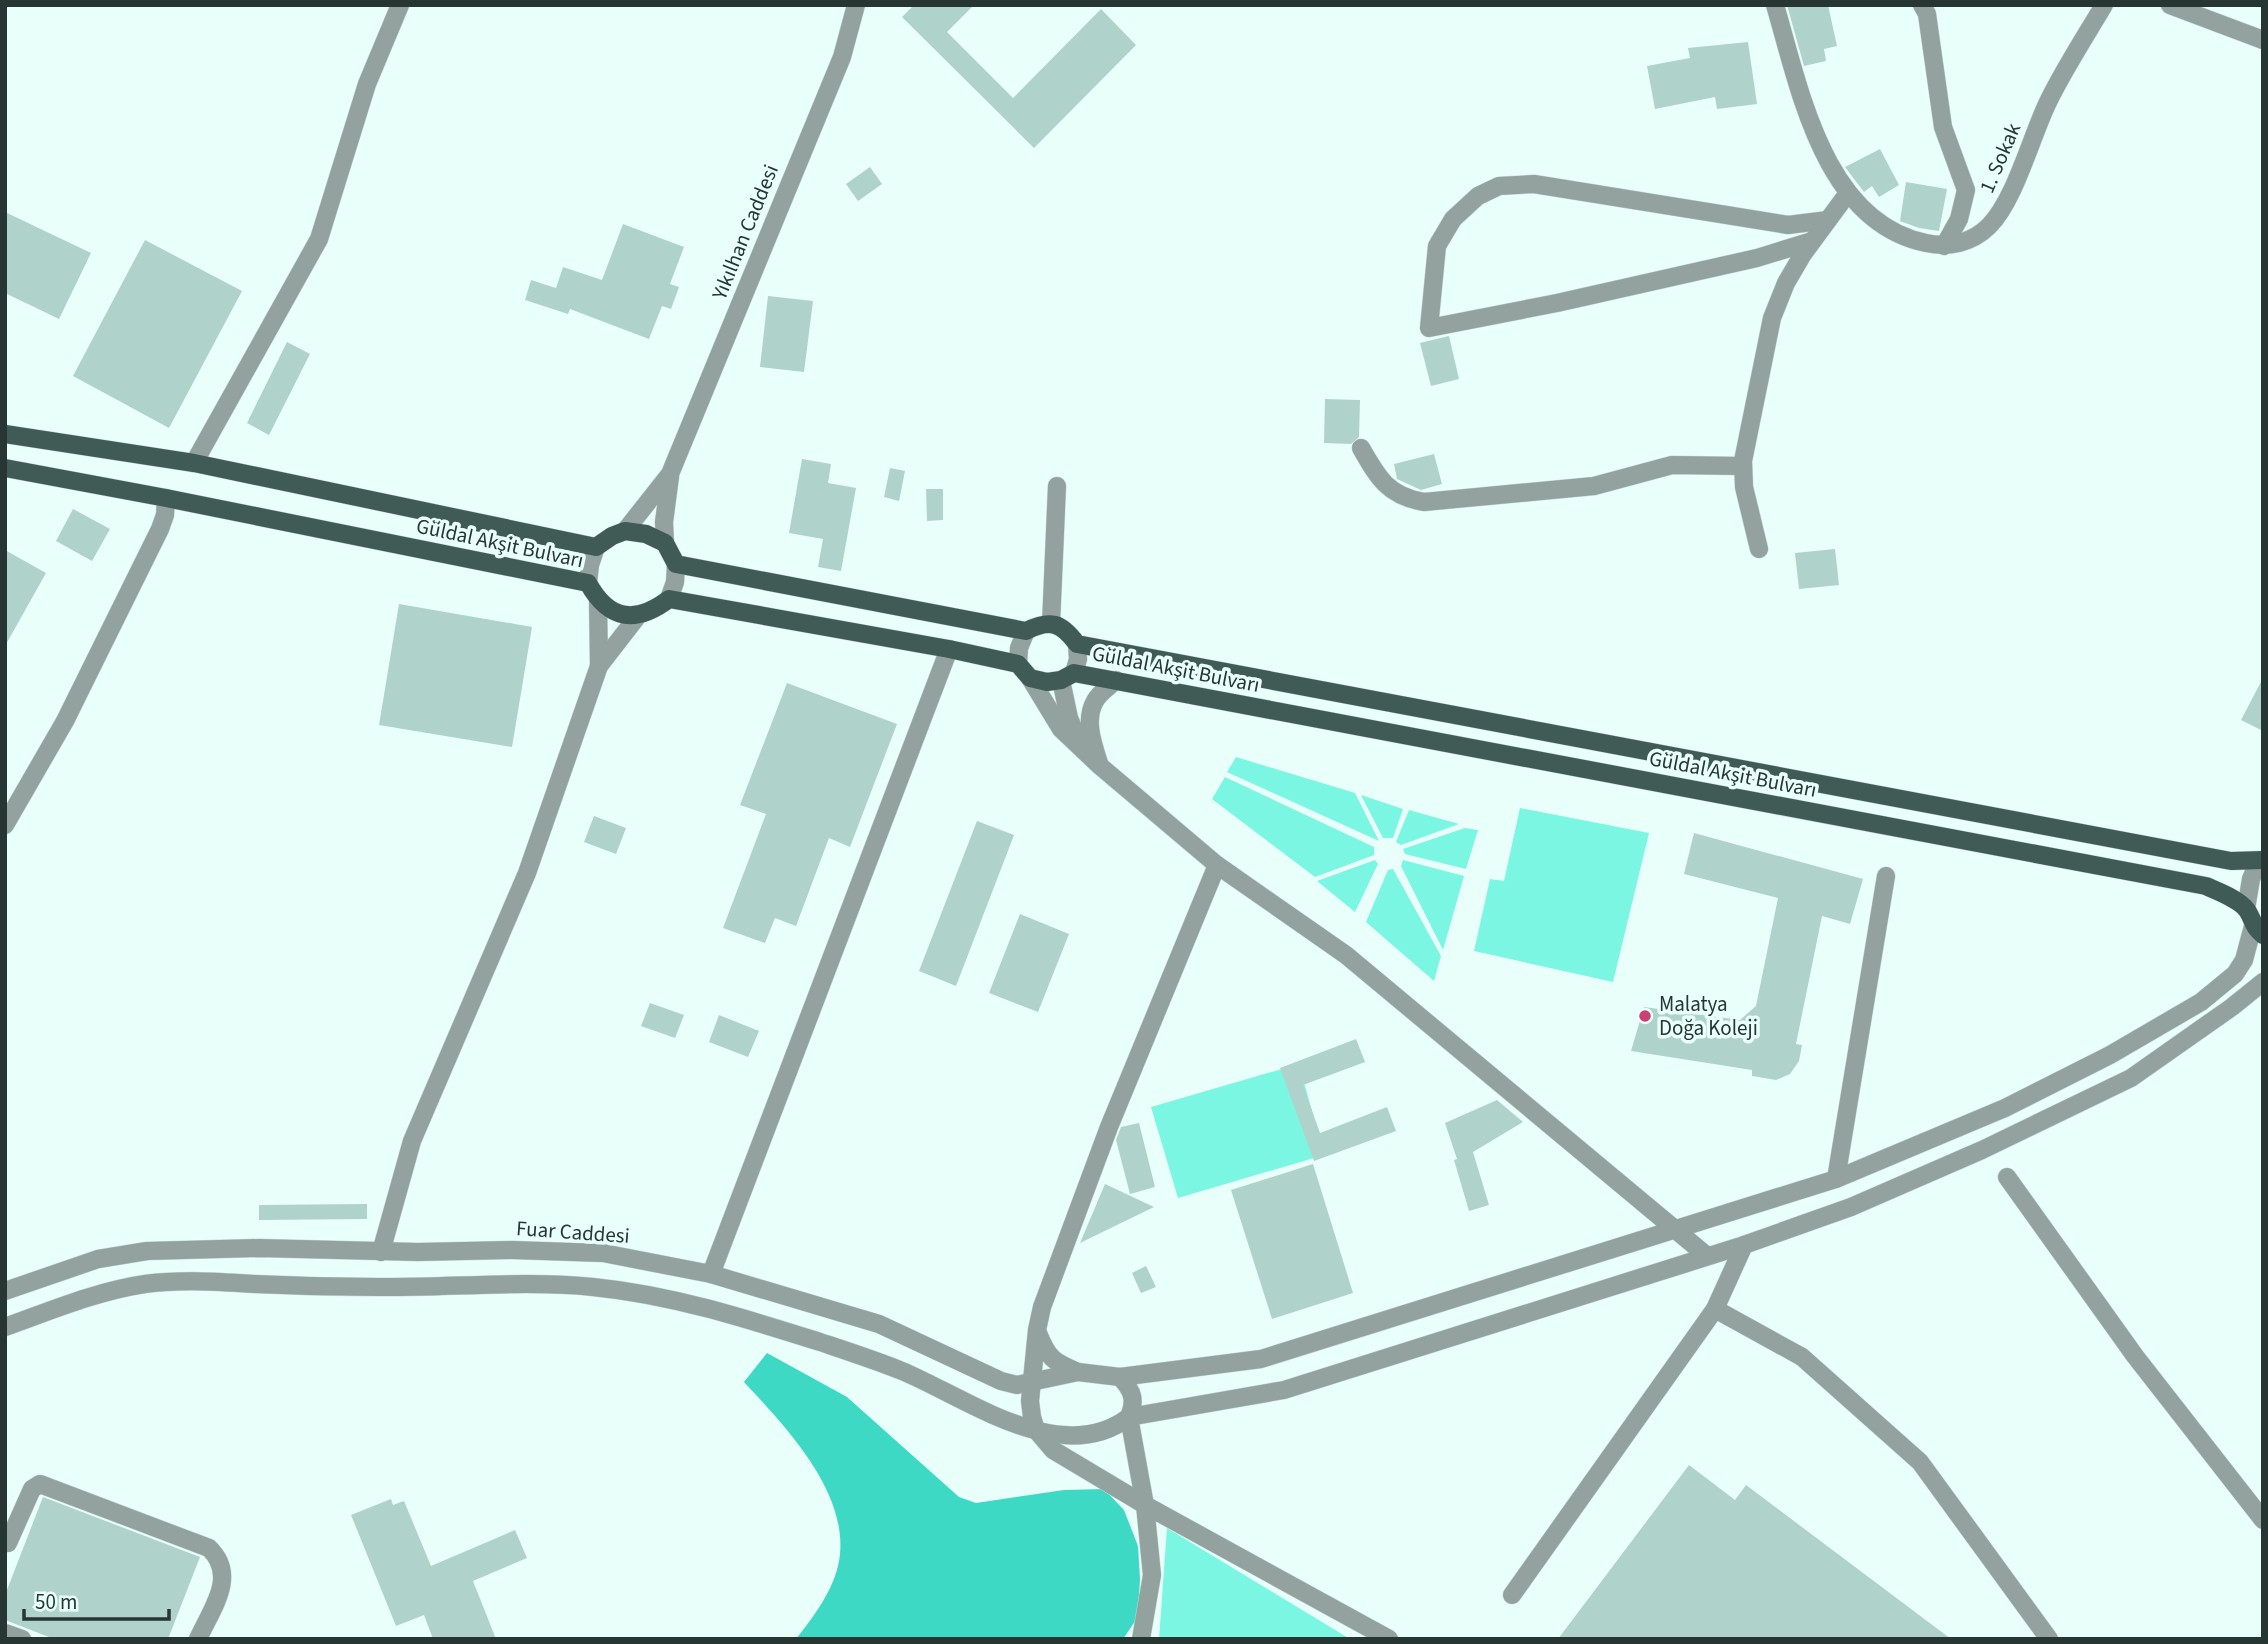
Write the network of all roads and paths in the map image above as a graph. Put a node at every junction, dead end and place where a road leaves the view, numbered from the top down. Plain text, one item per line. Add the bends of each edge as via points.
1 (400, 5) edge
2 (856, 5) edge
3 (1775, 5) edge
4 (2104, 5) edge
5 (2170, 5) edge
6 (1927, 8) edge
7 (2263, 40) edge
8 (1848, 193) junction
9 (1828, 220) junction
10 (1812, 241) junction
11 (1944, 246) junction
12 (5, 434) edge
13 (1361, 448) dead end
14 (194, 463) junction
15 (1743, 466) junction
16 (5, 468) edge
17 (670, 474) junction
18 (1057, 486) dead end
19 (166, 498) junction
20 (625, 531) junction
21 (665, 543) junction
22 (596, 547) junction
23 (1759, 549) dead end
24 (676, 564) junction
25 (588, 583) junction
26 (669, 599) junction
27 (598, 601) junction
28 (637, 617) junction
29 (1051, 624) junction
30 (1026, 632) junction
31 (1077, 644) junction
32 (949, 649) junction
33 (1018, 664) junction
34 (598, 666) junction
35 (1067, 677) junction
36 (1030, 678) junction
37 (1116, 680) junction
38 (1082, 748) junction
39 (1100, 766) junction
40 (5, 825) edge
41 (2261, 861) edge
42 (1217, 865) junction
43 (1886, 876) dead end
44 (2246, 909) junction
45 (2258, 931) edge
46 (2263, 982) edge
47 (2007, 1177) dead end
48 (1836, 1179) junction
49 (1675, 1230) junction
50 (1744, 1245) junction
51 (381, 1252) junction
52 (1707, 1256) junction
53 (711, 1275) junction
54 (5, 1291) edge
55 (1715, 1309) junction
56 (5, 1327) edge
57 (1037, 1330) junction
58 (1078, 1372) junction
59 (1120, 1377) junction
60 (1031, 1383) junction
61 (1129, 1417) junction
62 (1036, 1430) junction
63 (1145, 1505) junction
64 (2263, 1520) edge
65 (8, 1543) dead end
66 (1512, 1595) dead end
67 (1146, 1618) junction
68 (5, 1633) edge
69 (22, 1639) edge
70 (198, 1639) edge
71 (1133, 1639) edge
72 (1141, 1639) edge
73 (1389, 1639) edge
74 (2049, 1639) edge

1 - 14 street via 367,84 319,239
2 - 17 street, Yıkılhan Caddesi via 842,57
3 - 8 street, 1. Sokak via 1805,108
4 - 11 street, 1. Sokak via 2048,101 2003,209 1966,242
5 - 7 street
6 - 11 street via 1943,127 1966,190 1959,219
8 - 9 street
8 - 11 street, 1. Sokak via 1887,230
9 - 10 street
9 - 10 street via 1788,225 1534,184 1499,186 1478,196 1453,219 1437,246 1429,328 1757,258
10 - 15 street via 1786,283 1772,318
12 - 14 main road, Güldal Akşit Bulvarı
13 - 15 street via 1392,490 1424,502 1594,486 1672,465
14 - 22 main road, Güldal Akşit Bulvarı
15 - 23 street
16 - 19 main road, Güldal Akşit Bulvarı
17 - 20 street, Yıkılhan Caddesi
17 - 21 street, Yıkılhan Caddesi
18 - 29 street
19 - 25 main road, Güldal Akşit Bulvarı
19 - 40 street via 160,529 65,721
20 - 21 main road
20 - 22 main road, Güldal Akşit Bulvarı
21 - 24 main road
22 - 25 street
24 - 26 street
24 - 30 main road
25 - 27 main road, Güldal Akşit Bulvarı
26 - 28 main road
26 - 32 main road
27 - 28 main road
27 - 34 street
28 - 34 street
29 - 30 main road
29 - 31 main road, Güldal Akşit Bulvarı via 1066,629
30 - 33 street via 1018,648
31 - 35 street via 1077,659
31 - 41 main road, Güldal Akşit Bulvarı via 2217,859
32 - 33 main road
32 - 53 street
33 - 36 main road
34 - 51 street via 527,873 412,1141
35 - 36 main road, Güldal Akşit Bulvarı via 1047,682
35 - 37 main road, Güldal Akşit Bulvarı
35 - 38 street via 1069,718
36 - 38 street via 1061,729
37 - 39 street via 1095,700 1089,718
37 - 44 main road, Güldal Akşit Bulvarı via 2206,886
38 - 39 street
39 - 42 street
41 - 44 street via 2251,879
42 - 49 street via 1346,955
42 - 57 street via 1109,1128
43 - 48 street
44 - 45 main road
45 - 48 street, Fuar Caddesi via 2235,974 2201,1002 2005,1108
46 - 50 street via 2131,1078 1970,1156 1851,1207
47 - 64 street via 2135,1356
48 - 49 street, Fuar Caddesi
49 - 52 street
49 - 59 street, Fuar Caddesi via 1261,1359
50 - 52 street
50 - 55 street
51 - 53 street, Fuar Caddesi via 603,1253
51 - 54 street, Fuar Caddesi via 147,1251 98,1258
52 - 61 street via 1284,1390
53 - 60 street, Fuar Caddesi via 879,1324 1001,1381
55 - 66 street
55 - 74 street via 1802,1357 1920,1462
56 - 62 street via 104,1293 180,1281 591,1287 666,1298 743,1317 903,1371 1012,1425
57 - 58 street via 1046,1353
57 - 60 street
58 - 59 street, Fuar Caddesi
58 - 60 street, Fuar Caddesi
59 - 61 street via 1134,1396
60 - 62 street via 1031,1417
61 - 62 street via 1097,1433 1071,1436
61 - 63 street
62 - 63 street via 1053,1450
63 - 67 street via 1152,1575
63 - 73 street
65 - 70 street via 32,1489 40,1485 209,1548 218,1556 223,1581
67 - 71 street
67 - 72 street
68 - 69 street

